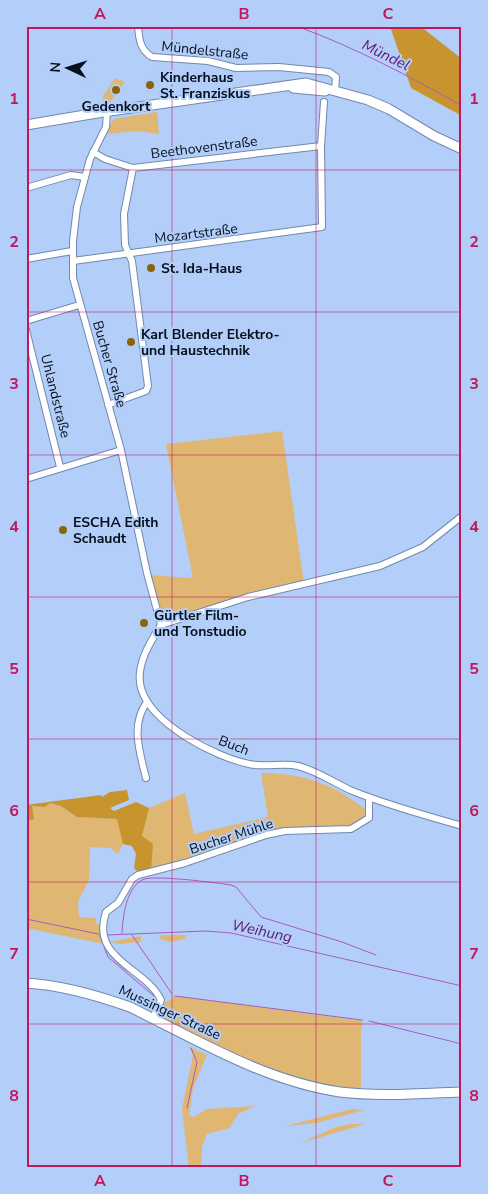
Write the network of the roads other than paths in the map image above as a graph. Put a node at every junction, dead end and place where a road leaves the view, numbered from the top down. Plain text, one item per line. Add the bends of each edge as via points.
1 (138, 26) edge
2 (335, 91) junction
3 (324, 102) dead end
4 (107, 111) junction
5 (26, 125) edge
6 (321, 146) junction
7 (462, 149) edge
8 (93, 152) junction
9 (133, 168) junction
10 (84, 177) junction
11 (26, 188) edge
12 (72, 251) junction
13 (129, 253) junction
14 (26, 259) edge
15 (72, 261) junction
16 (80, 306) junction
17 (26, 321) edge
18 (26, 330) edge
19 (108, 405) junction
20 (121, 450) junction
21 (60, 468) junction
22 (26, 479) edge
23 (462, 516) edge
24 (161, 625) junction
25 (147, 702) junction
26 (146, 778) dead end
27 (369, 797) junction
28 (462, 826) edge
29 (26, 983) edge
30 (153, 1018) junction
31 (462, 1092) edge

1 - 2 street, Mündelstraße via 140,44 152,57 208,61 236,68 329,72 336,76
2 - 4 street via 306,83
2 - 7 street via 389,109
3 - 6 street
4 - 5 street
4 - 8 street, Bucher Straße via 106,126
6 - 9 street, Beethovenstraße
6 - 13 street, Mozartstraße via 322,227
8 - 9 street, Beethovenstraße
8 - 10 street, Bucher Straße
9 - 13 street via 124,214 125,245
10 - 11 street via 71,175
10 - 12 street, Bucher Straße
12 - 14 street
12 - 15 street, Bucher Straße
13 - 15 street, Mozartstraße
13 - 19 street via 148,386 146,391
15 - 16 street, Bucher Straße
16 - 17 street
16 - 19 street, Bucher Straße
18 - 21 street, Uhlandstraße
19 - 20 street, Bucher Straße
20 - 21 street
20 - 24 street, Bucher Straße via 146,573
21 - 22 street
23 - 24 street via 423,547 397,560 248,597
24 - 25 street via 148,646 141,667 141,688
25 - 26 street via 138,720 137,735
25 - 27 street, Buch via 182,735 225,756 249,764 297,766
27 - 28 street
27 - 30 street, Bucher Mühle via 369,818 351,829 285,831 266,835 132,878 118,902 106,912 106,940 115,957 156,990 161,1000
29 - 30 street, Mussinger Straße via 94,995
30 - 31 street, Mussinger Straße via 249,1064 324,1089 362,1094

